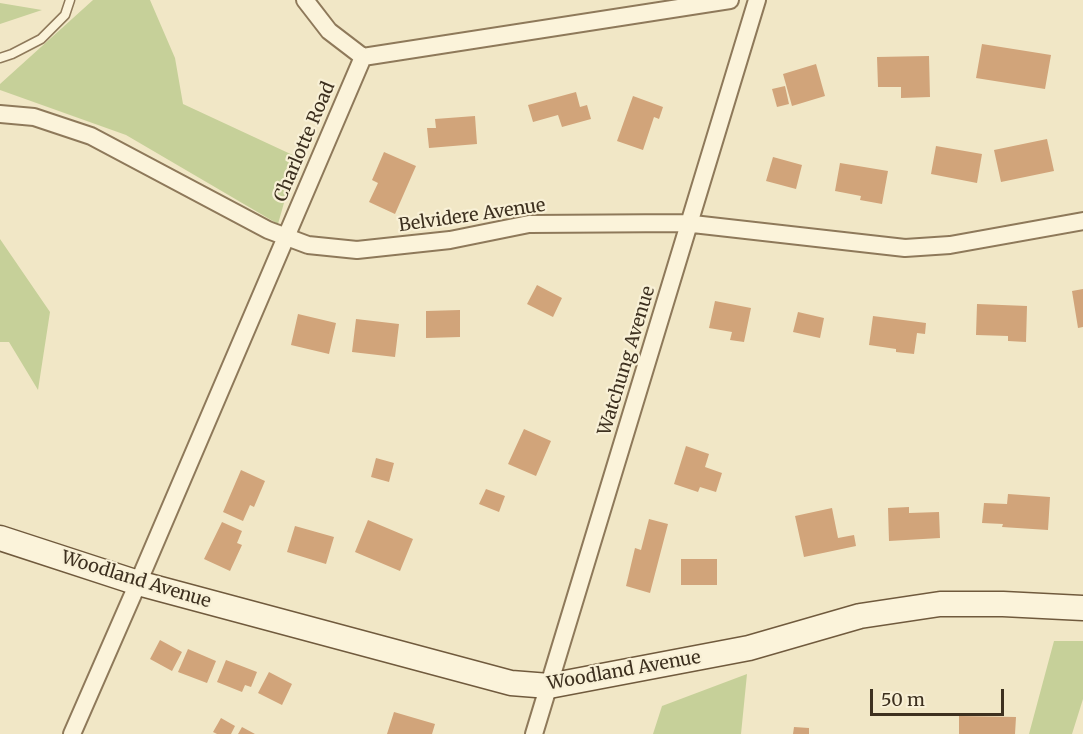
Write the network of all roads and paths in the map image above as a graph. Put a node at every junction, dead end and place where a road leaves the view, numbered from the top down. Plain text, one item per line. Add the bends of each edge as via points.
1 (70, 0) edge
2 (730, 0) edge
3 (757, 0) edge
4 (309, 2) edge
5 (363, 57) junction
6 (0, 58) edge
7 (0, 114) edge
8 (1083, 220) edge
9 (689, 224) junction
10 (286, 236) junction
11 (0, 538) edge
12 (138, 583) junction
13 (1083, 608) edge
14 (549, 686) junction
15 (72, 734) edge
16 (534, 734) edge

1 - 6 lane via 65,15 41,39
2 - 5 street
3 - 9 street, Watchung Avenue
4 - 5 street via 329,31
5 - 10 street, Charlotte Road
7 - 10 street, Belvidere Avenue via 34,117 91,136
8 - 9 street, Belvidere Avenue via 950,245 905,248
9 - 10 street, Belvidere Avenue via 529,224 450,240 357,250 308,245
9 - 14 street, Watchung Avenue
10 - 12 street, Charlotte Road
11 - 12 street, Woodland Avenue
12 - 14 street, Woodland Avenue via 511,683
12 - 15 street, Charlotte Road
13 - 14 street, Woodland Avenue via 940,604 860,616 749,648
14 - 16 street, Watchung Avenue

